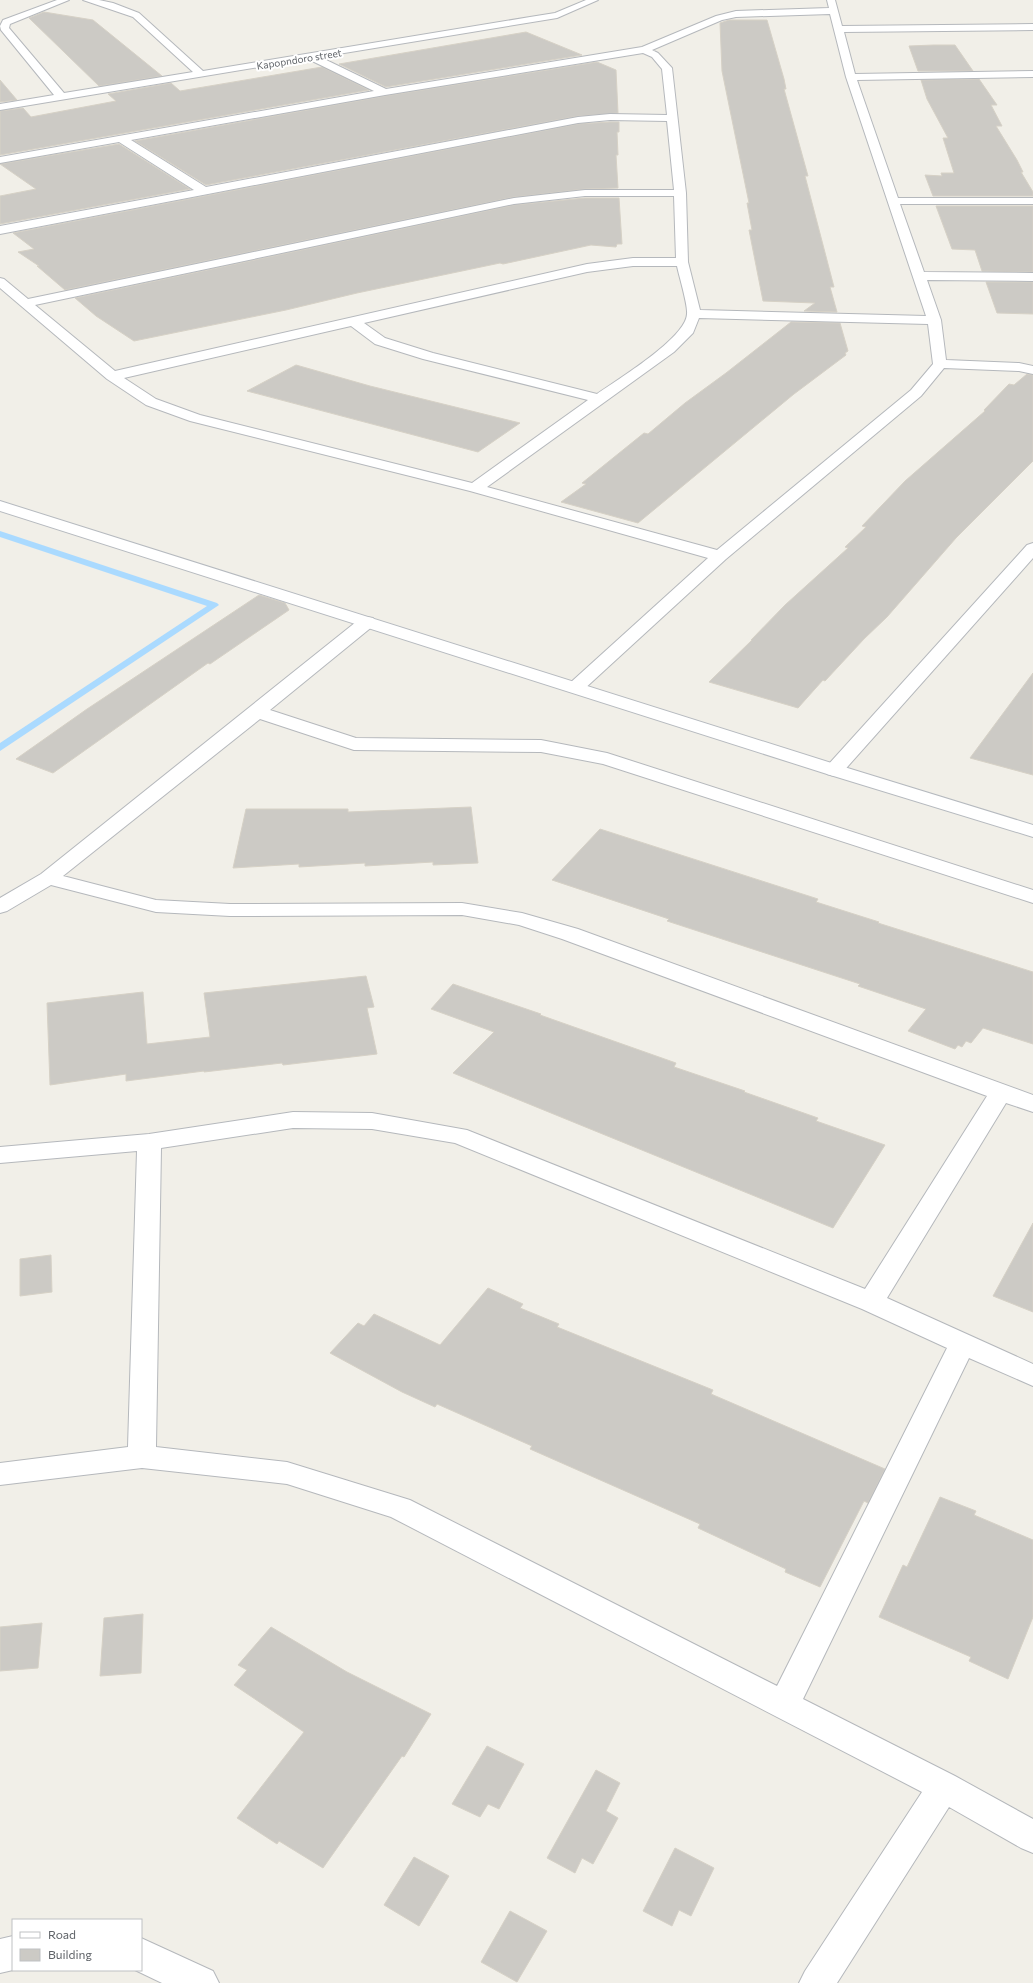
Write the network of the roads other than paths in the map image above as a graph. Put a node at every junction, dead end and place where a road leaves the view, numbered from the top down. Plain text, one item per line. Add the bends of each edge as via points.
1 (66, 0) edge
2 (87, 0) edge
3 (594, 0) edge
4 (832, 6) edge
5 (1033, 27) edge
6 (839, 29) junction
7 (644, 50) junction
8 (311, 57) junction
9 (1033, 74) edge
10 (202, 75) junction
11 (851, 77) junction
12 (384, 92) junction
13 (62, 98) junction
14 (0, 107) edge
15 (673, 118) junction
16 (120, 138) junction
17 (0, 160) edge
18 (204, 191) junction
19 (680, 193) junction
20 (894, 201) junction
21 (1033, 201) edge
22 (0, 230) edge
23 (682, 262) junction
24 (920, 276) junction
25 (1033, 277) edge
26 (0, 282) edge
27 (25, 303) junction
28 (694, 314) junction
29 (934, 320) junction
30 (355, 322) junction
31 (940, 364) junction
32 (1033, 370) edge
33 (112, 376) junction
34 (599, 399) junction
35 (476, 488) junction
36 (0, 506) edge
37 (1033, 548) edge
38 (720, 556) junction
39 (367, 622) junction
40 (576, 687) junction
41 (257, 712) junction
42 (834, 770) junction
43 (1033, 831) edge
44 (48, 878) junction
45 (1033, 897) edge
46 (0, 907) edge
47 (1000, 1093) junction
48 (1033, 1104) edge
49 (149, 1142) junction
50 (0, 1155) edge
51 (871, 1302) junction
52 (963, 1344) junction
53 (1033, 1376) edge
54 (142, 1457) junction
55 (0, 1474) edge
56 (784, 1705) junction
57 (944, 1787) junction
58 (1033, 1837) edge
59 (12, 1953) edge
60 (142, 1955) edge
61 (0, 1956) edge
62 (201, 1983) edge
63 (817, 1983) edge

1 - 13 street via 16,17 6,22 4,28
2 - 10 street via 136,15
3 - 8 street, Kapopndoro street via 557,15
4 - 6 street
4 - 7 street via 725,16
5 - 6 street
6 - 11 street
7 - 12 street
7 - 15 street via 655,55 667,68
8 - 10 street, Kapopndoro street
8 - 12 street
9 - 11 street
10 - 13 street, Kapopndoro street
11 - 20 street
12 - 16 street
13 - 14 street, Kapopndoro street
15 - 18 street via 610,117 578,120
15 - 19 street
16 - 17 street
16 - 18 street
18 - 22 street
19 - 23 street
19 - 27 street via 585,194 514,200
20 - 21 street
20 - 24 street
23 - 28 street
23 - 30 street via 633,262 587,268
24 - 25 street
24 - 29 street
26 - 27 street
27 - 33 street
28 - 29 street
28 - 34 street via 688,330 669,349
29 - 31 street
30 - 33 street
30 - 34 street via 380,341 428,356
31 - 32 street via 1019,367
31 - 38 street via 916,393
33 - 35 street via 151,402 195,418
34 - 35 street
35 - 38 street
36 - 39 street
37 - 42 street
38 - 40 street
39 - 40 street
39 - 41 street
40 - 42 street
41 - 44 street
41 - 45 street via 354,744 541,746 607,759
42 - 43 street
44 - 46 street
44 - 47 street via 156,906 230,910 462,909 522,919 570,934
47 - 48 street
47 - 51 street
49 - 50 street
49 - 51 street via 293,1120 372,1120 459,1136
49 - 54 street
51 - 52 street
52 - 53 street
52 - 56 street
54 - 55 street
54 - 56 street via 286,1473 400,1508
56 - 57 street
57 - 58 street
57 - 63 street
59 - 61 street
60 - 62 street

